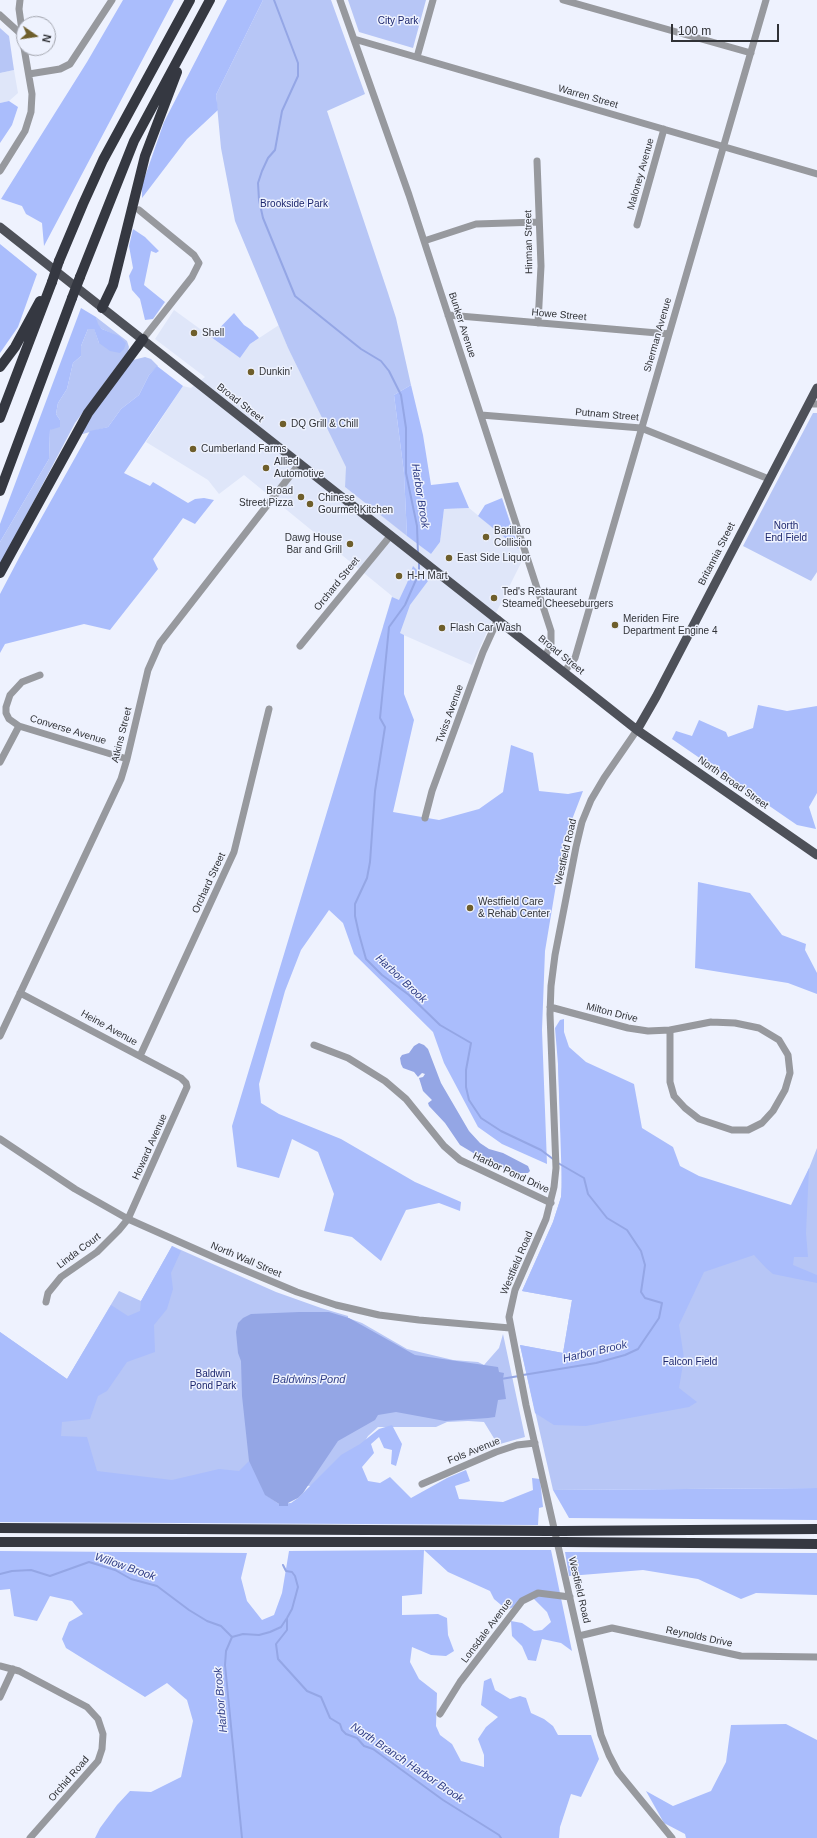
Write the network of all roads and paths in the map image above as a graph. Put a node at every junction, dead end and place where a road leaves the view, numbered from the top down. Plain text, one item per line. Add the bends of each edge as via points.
1 (14, 0) edge
2 (20, 0) edge
3 (112, 0) edge
4 (190, 0) edge
5 (210, 0) edge
6 (340, 0) edge
7 (433, 0) edge
8 (563, 0) edge
9 (766, 0) edge
10 (19, 9) junction
11 (0, 15) edge
12 (20, 16) edge
13 (16, 29) edge
14 (354, 39) junction
15 (751, 53) junction
16 (180, 55) junction
17 (25, 56) edge
18 (417, 57) junction
19 (28, 74) junction
20 (664, 129) junction
21 (724, 146) junction
22 (537, 161) dead end
23 (0, 170) edge
24 (817, 174) edge
25 (139, 210) dead end
26 (539, 222) junction
27 (637, 225) dead end
28 (0, 227) edge
29 (424, 241) junction
30 (48, 292) junction
31 (102, 308) junction
32 (448, 315) junction
33 (538, 323) junction
34 (669, 334) junction
35 (143, 340) junction
36 (0, 367) edge
37 (817, 388) edge
38 (813, 404) edge
39 (481, 414) junction
40 (0, 418) edge
41 (642, 428) junction
42 (300, 463) junction
43 (769, 479) junction
44 (0, 491) edge
45 (391, 535) junction
46 (0, 573) edge
47 (498, 619) junction
48 (300, 646) dead end
49 (545, 657) junction
50 (564, 672) junction
51 (40, 675) dead end
52 (269, 709) dead end
53 (19, 726) junction
54 (637, 730) junction
55 (128, 759) junction
56 (0, 762) edge
57 (425, 818) dead end
58 (817, 855) edge
59 (20, 993) junction
60 (550, 1007) junction
61 (670, 1030) junction
62 (0, 1036) edge
63 (314, 1045) dead end
64 (140, 1056) junction
65 (186, 1083) joint
66 (0, 1139) edge
67 (551, 1203) junction
68 (128, 1219) junction
69 (46, 1302) dead end
70 (510, 1328) junction
71 (535, 1443) junction
72 (422, 1484) dead end
73 (0, 1528) edge
74 (817, 1529) edge
75 (0, 1542) edge
76 (817, 1544) edge
77 (570, 1597) junction
78 (579, 1636) junction
79 (817, 1657) edge
80 (0, 1666) edge
81 (13, 1670) junction
82 (0, 1697) edge
83 (440, 1714) dead end
84 (30, 1838) edge
85 (672, 1838) edge

1 - 10 street
2 - 10 street
3 - 19 street via 70,64 60,69
4 - 30 highway, bridge via 104,160 80,210
5 - 16 highway
6 - 14 street, Bunker Avenue
7 - 18 street
8 - 15 street
9 - 15 street, Sherman Avenue
10 - 12 street
11 - 13 street
14 - 18 street, Warren Street
14 - 29 street, Bunker Avenue
15 - 21 street, Sherman Avenue
16 - 31 highway via 174,79 145,156 113,285
16 - 44 highway, bridge via 130,150
17 - 19 street
18 - 20 street, Warren Street
19 - 23 street via 32,101 28,121 21,138
20 - 21 street, Warren Street
20 - 27 street, Maloney Avenue
21 - 24 street, Warren Street
21 - 34 street, Sherman Avenue
22 - 26 street, Hinman Street
25 - 35 street via 194,255 199,262 192,277
26 - 29 street via 476,224
26 - 33 street, Hinman Street via 541,266
28 - 31 main road, Broad Street
29 - 32 street, Bunker Avenue
30 - 36 highway
30 - 40 highway
31 - 35 main road, Broad Street
32 - 33 street, Howe Street
32 - 39 street, Bunker Avenue
33 - 34 street, Howe Street
34 - 41 street, Sherman Avenue
35 - 42 main road, Broad Street
35 - 46 highway via 88,413
37 - 38 main road, Britannia Street
38 - 43 main road, Britannia Street
39 - 41 street, Putnam Street
39 - 49 street, Bunker Avenue via 552,631 551,644
41 - 43 street, Putnam Street
41 - 50 street, Sherman Avenue via 575,658
42 - 45 main road, Broad Street
42 - 55 street, Atkins Street via 160,643 145,680
43 - 54 main road, Britannia Street
45 - 47 main road, Broad Street
45 - 48 street, Orchard Street
47 - 49 main road, Broad Street
47 - 57 street, Twiss Avenue via 481,657 432,791
49 - 50 main road, Broad Street
50 - 54 main road, Broad Street
51 - 53 street via 22,682 10,695 6,713 9,719
52 - 64 street, Orchard Street via 234,852
53 - 55 street, Converse Avenue
53 - 56 street, Converse Avenue
54 - 58 main road, North Broad Street
54 - 60 street, Westfield Road via 600,784 584,816 554,963
55 - 59 street, Atkins Street via 113,798
59 - 62 street, Atkins Street
59 - 64 street, Heine Avenue
60 - 61 street, Milton Drive via 628,1028 648,1031
60 - 67 street, Westfield Road via 556,1172
61 - 61 street, Milton Drive via 712,1022 735,1023 759,1028 779,1040 788,1056 790,1073 785,1090 773,1111 762,1123 748,1130 732,1130 698,1119 674,1096 670,1082
63 - 67 street, Harbor Pond Drive via 348,1058 385,1080 406,1099 444,1146 460,1160
64 - 65 street, Heine Avenue
65 - 68 street, Howard Avenue via 186,1091
66 - 68 street, North Wall Street via 75,1189
67 - 70 street, Westfield Road via 512,1299
68 - 69 street, Linda Court via 97,1252 61,1277 48,1293
68 - 70 street, North Wall Street via 296,1292 336,1305 399,1318
70 - 71 street, Westfield Road
71 - 72 street, Fols Avenue via 507,1448
71 - 77 street, Westfield Road
73 - 74 highway, bridge via 548,1531
75 - 76 highway, bridge
77 - 78 street, Westfield Road
77 - 83 street, Lonsdale Avenue via 538,1593 522,1601 460,1682
78 - 79 street, Reynolds Drive via 612,1628 741,1656
78 - 85 street, Westfield Road via 596,1717 609,1755 628,1785
80 - 81 street, Orchid Road
81 - 82 street
81 - 84 street, Orchid Road via 87,1706 98,1719 103,1734 98,1761

